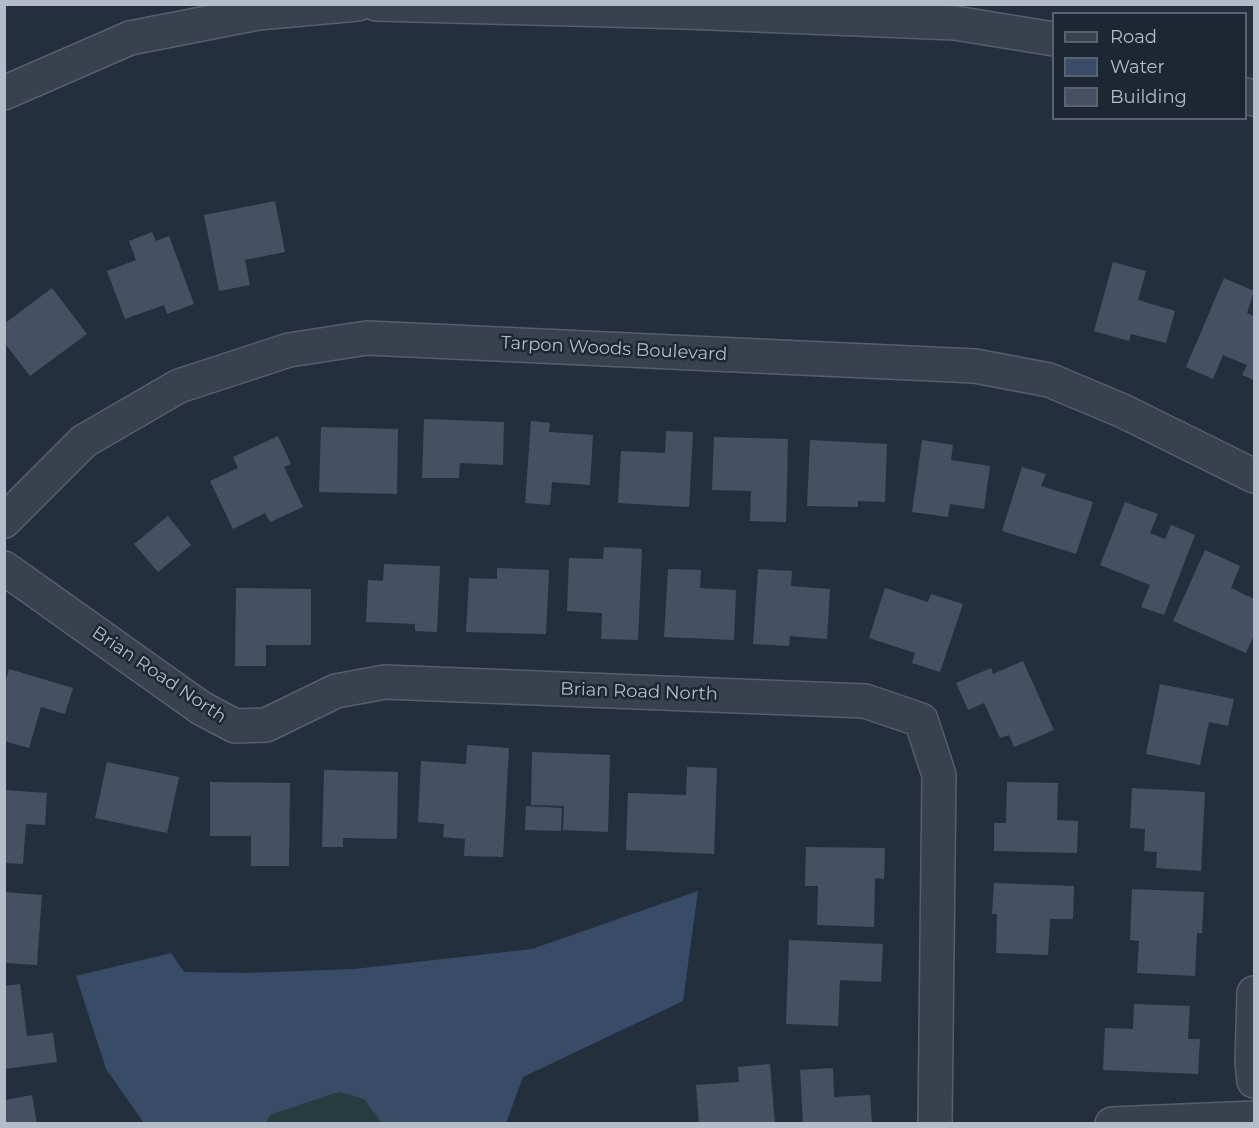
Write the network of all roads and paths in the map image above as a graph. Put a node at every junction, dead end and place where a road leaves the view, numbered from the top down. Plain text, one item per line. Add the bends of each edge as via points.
1 (358, 4) edge
2 (376, 4) edge
3 (1052, 39) edge
4 (4, 93) edge
5 (1254, 476) edge
6 (4, 521) edge
7 (4, 568) edge
8 (1254, 993) edge
9 (1254, 1081) edge
10 (1254, 1118) edge
11 (935, 1124) edge
12 (1112, 1124) edge

1 - 4 street via 258,13 130,38
2 - 3 street via 955,23
5 - 6 street, Tarpon Woods Boulevard via 1123,411 1049,380 975,366 367,338 289,350 178,386 84,441
7 - 11 street, Brian Road North via 201,708 234,726 266,725 336,691 385,682 865,701 921,720 939,775
8 - 9 street
10 - 12 street

